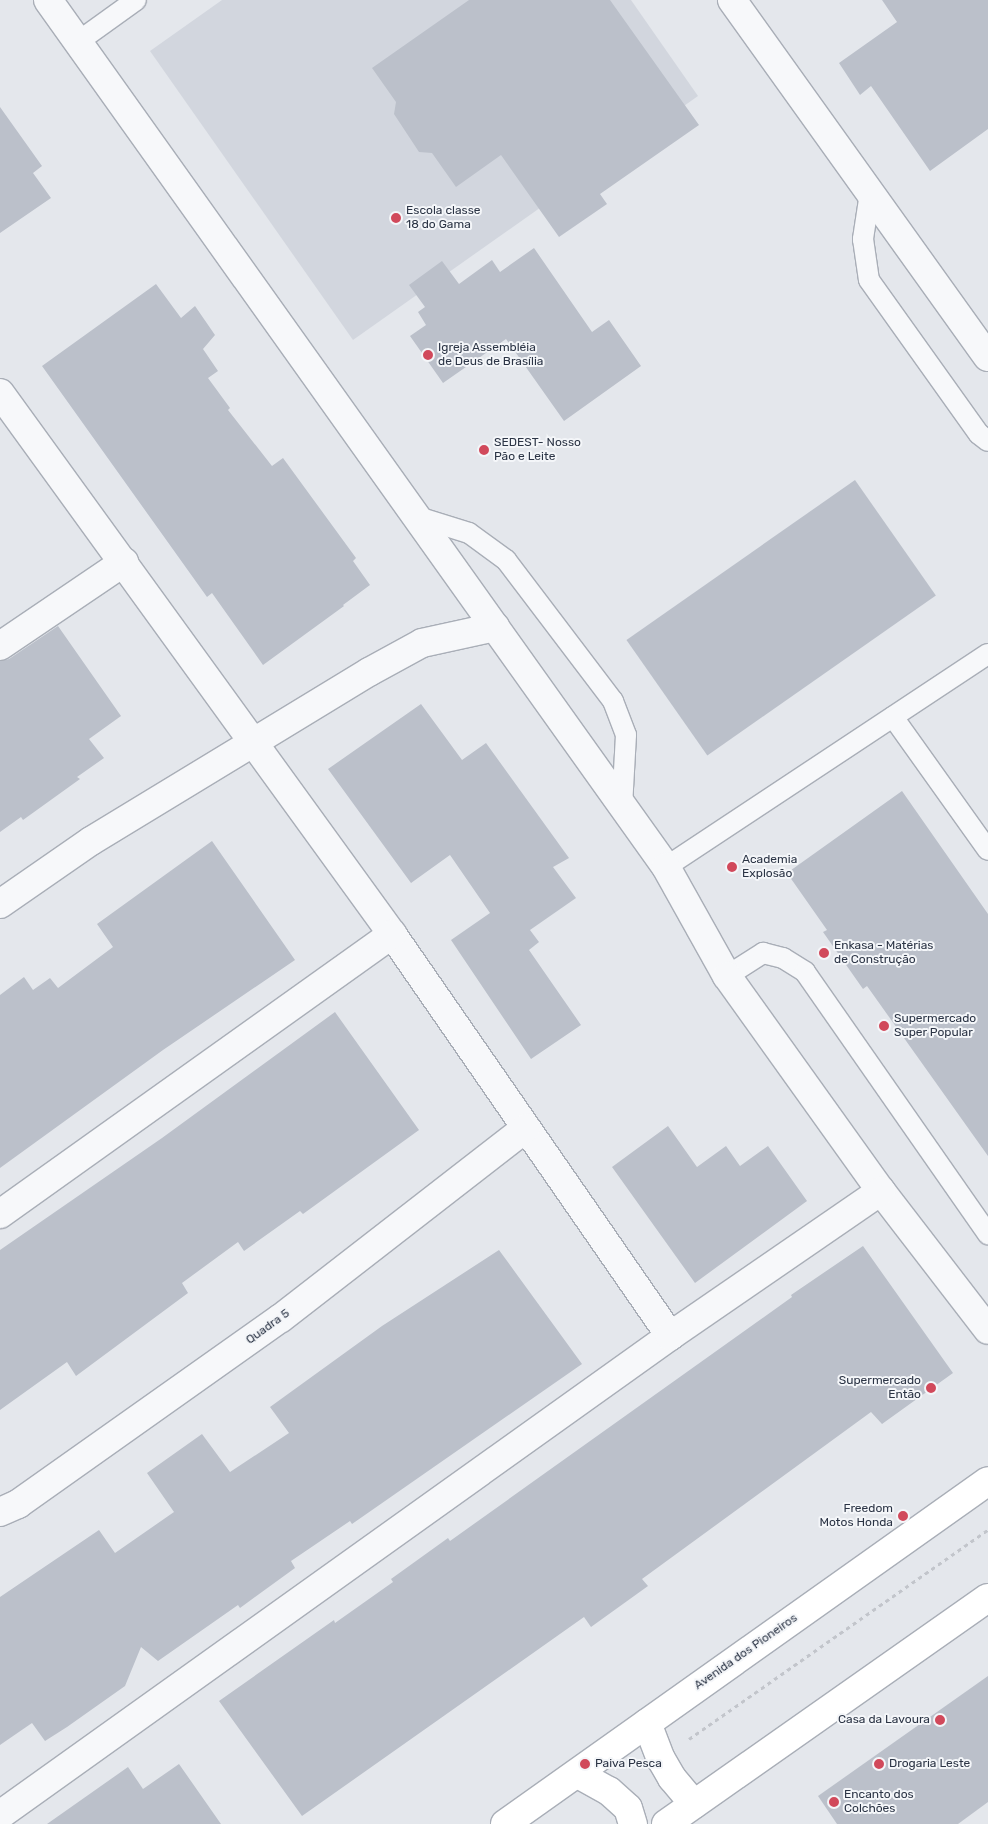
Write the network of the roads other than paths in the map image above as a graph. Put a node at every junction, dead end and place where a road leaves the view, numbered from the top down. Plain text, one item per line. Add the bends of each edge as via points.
1 (48, 0) edge
2 (136, 0) edge
3 (732, 0) edge
4 (79, 41) junction
5 (870, 193) junction
6 (988, 357) edge
7 (0, 394) edge
8 (988, 441) edge
9 (418, 517) junction
10 (124, 562) junction
11 (495, 627) junction
12 (0, 646) edge
13 (988, 654) edge
14 (894, 717) junction
15 (254, 743) junction
16 (622, 806) junction
17 (988, 850) edge
18 (666, 867) junction
19 (0, 904) edge
20 (392, 934) junction
21 (728, 976) junction
22 (526, 1128) junction
23 (882, 1191) junction
24 (0, 1214) edge
25 (988, 1234) edge
26 (988, 1330) edge
27 (670, 1336) junction
28 (988, 1481) edge
29 (0, 1512) edge
30 (988, 1598) edge
31 (647, 1723) junction
32 (578, 1774) junction
33 (694, 1804) junction
34 (0, 1815) edge
35 (505, 1824) edge
36 (633, 1824) edge
37 (666, 1824) edge

1 - 4 street
2 - 4 lane
3 - 5 street
4 - 9 street
5 - 6 street
5 - 8 lane via 863,239 869,280
7 - 10 street
9 - 11 street
9 - 16 lane via 469,533 506,560 613,701 626,735
10 - 12 street
10 - 15 street
11 - 15 street via 422,643 323,698
11 - 16 street
13 - 14 lane
14 - 17 lane
14 - 18 lane
15 - 19 street via 91,841
15 - 20 street
16 - 18 street
18 - 21 street
20 - 22 street
20 - 24 street
21 - 23 street
21 - 25 lane via 763,953 783,958 804,972
22 - 27 street
22 - 29 street, Quadra 5 via 281,1318 18,1504
23 - 26 street
23 - 27 street
27 - 34 street
28 - 31 main road, Avenida dos Pioneiros
30 - 33 main road
31 - 32 main road, Avenida dos Pioneiros
31 - 33 main road via 660,1759
32 - 35 main road, Avenida dos Pioneiros
32 - 36 main road via 609,1791 628,1808
33 - 37 main road

